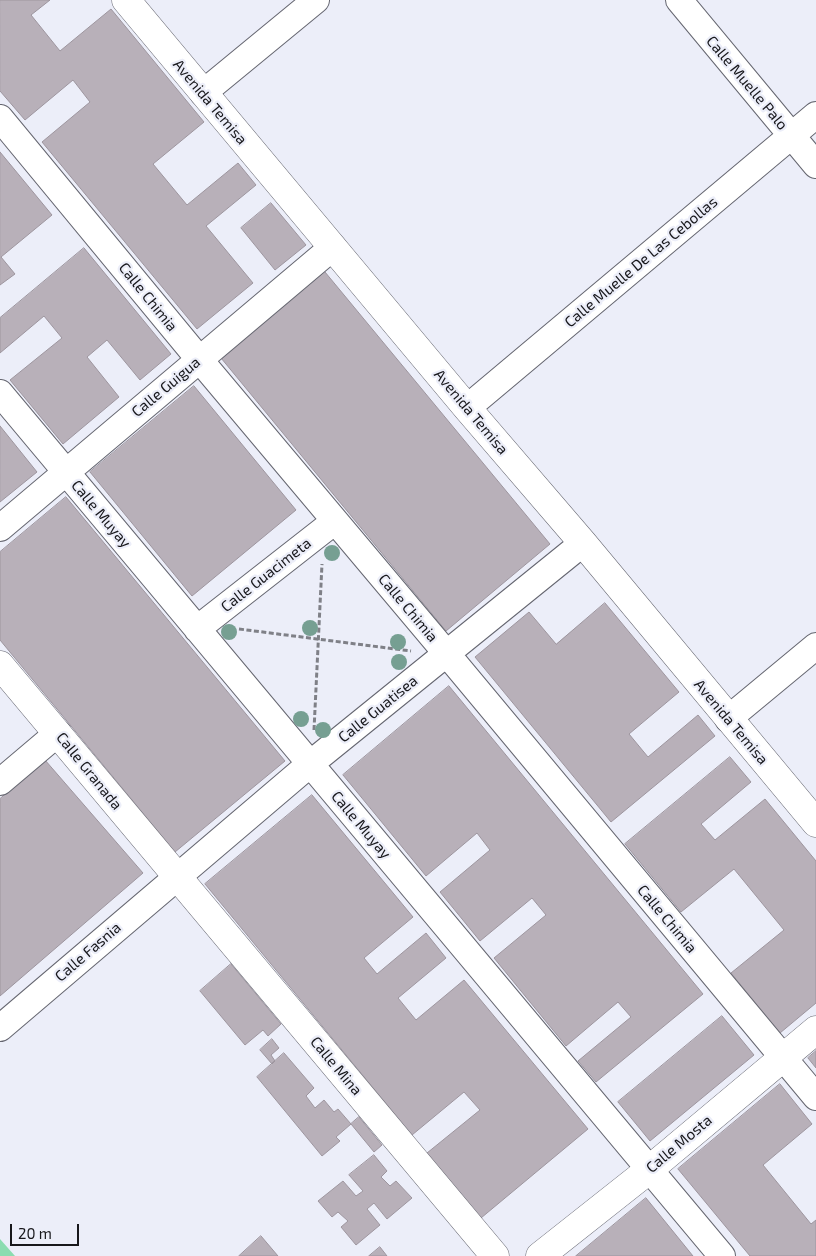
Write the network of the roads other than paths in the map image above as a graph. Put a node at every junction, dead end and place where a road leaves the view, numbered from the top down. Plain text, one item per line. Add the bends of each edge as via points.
1 (126, 0) edge
2 (316, 0) edge
3 (679, 0) edge
4 (203, 94) junction
5 (816, 115) edge
6 (0, 118) edge
7 (791, 136) junction
8 (816, 165) edge
9 (332, 247) junction
10 (199, 359) junction
11 (0, 393) edge
12 (467, 408) junction
13 (65, 472) junction
14 (334, 521) junction
15 (0, 528) edge
16 (583, 543) junction
17 (205, 622) junction
18 (816, 646) edge
19 (447, 654) junction
20 (0, 666) edge
21 (728, 719) junction
22 (58, 733) junction
23 (310, 764) junction
24 (0, 782) edge
25 (816, 823) edge
26 (176, 877) junction
27 (0, 1028) edge
28 (816, 1030) edge
29 (783, 1058) junction
30 (816, 1097) edge
31 (650, 1168) junction
32 (495, 1256) edge
33 (540, 1256) edge
34 (722, 1256) edge

1 - 4 street, Avenida Temisa
2 - 4 street
3 - 7 street, Calle Muelle Palo
4 - 9 street, Avenida Temisa
5 - 7 street, Calle Muelle De Las Cebollas
6 - 10 street, Calle Chimia
7 - 8 street, Calle Muelle Palo
7 - 12 street, Calle Muelle De Las Cebollas
9 - 10 street, Calle Guigua
9 - 12 street, Avenida Temisa
10 - 13 street, Calle Guigua
10 - 14 street, Calle Chimia
11 - 13 street, Calle Muyay
12 - 16 street, Avenida Temisa
13 - 15 street, Calle Guigua
13 - 17 street, Calle Muyay
14 - 17 street, Calle Guacimeta
14 - 19 street, Calle Chimia
16 - 19 street, Calle Guatisea
16 - 21 street, Avenida Temisa
17 - 23 street, Calle Muyay
18 - 21 street
19 - 23 street, Calle Guatisea
19 - 29 street, Calle Chimia
20 - 22 street, Calle Granada
21 - 25 street, Avenida Temisa
22 - 24 street
22 - 26 street, Calle Granada
23 - 26 street, Calle Guatisea
23 - 31 street, Calle Muyay
26 - 27 street, Calle Fasnia
26 - 32 street, Calle Mina
28 - 29 street, Calle Mosta
29 - 30 street, Calle Chimia
29 - 31 street, Calle Mosta
31 - 33 street, Calle Mosta
31 - 34 street, Calle Muyay

